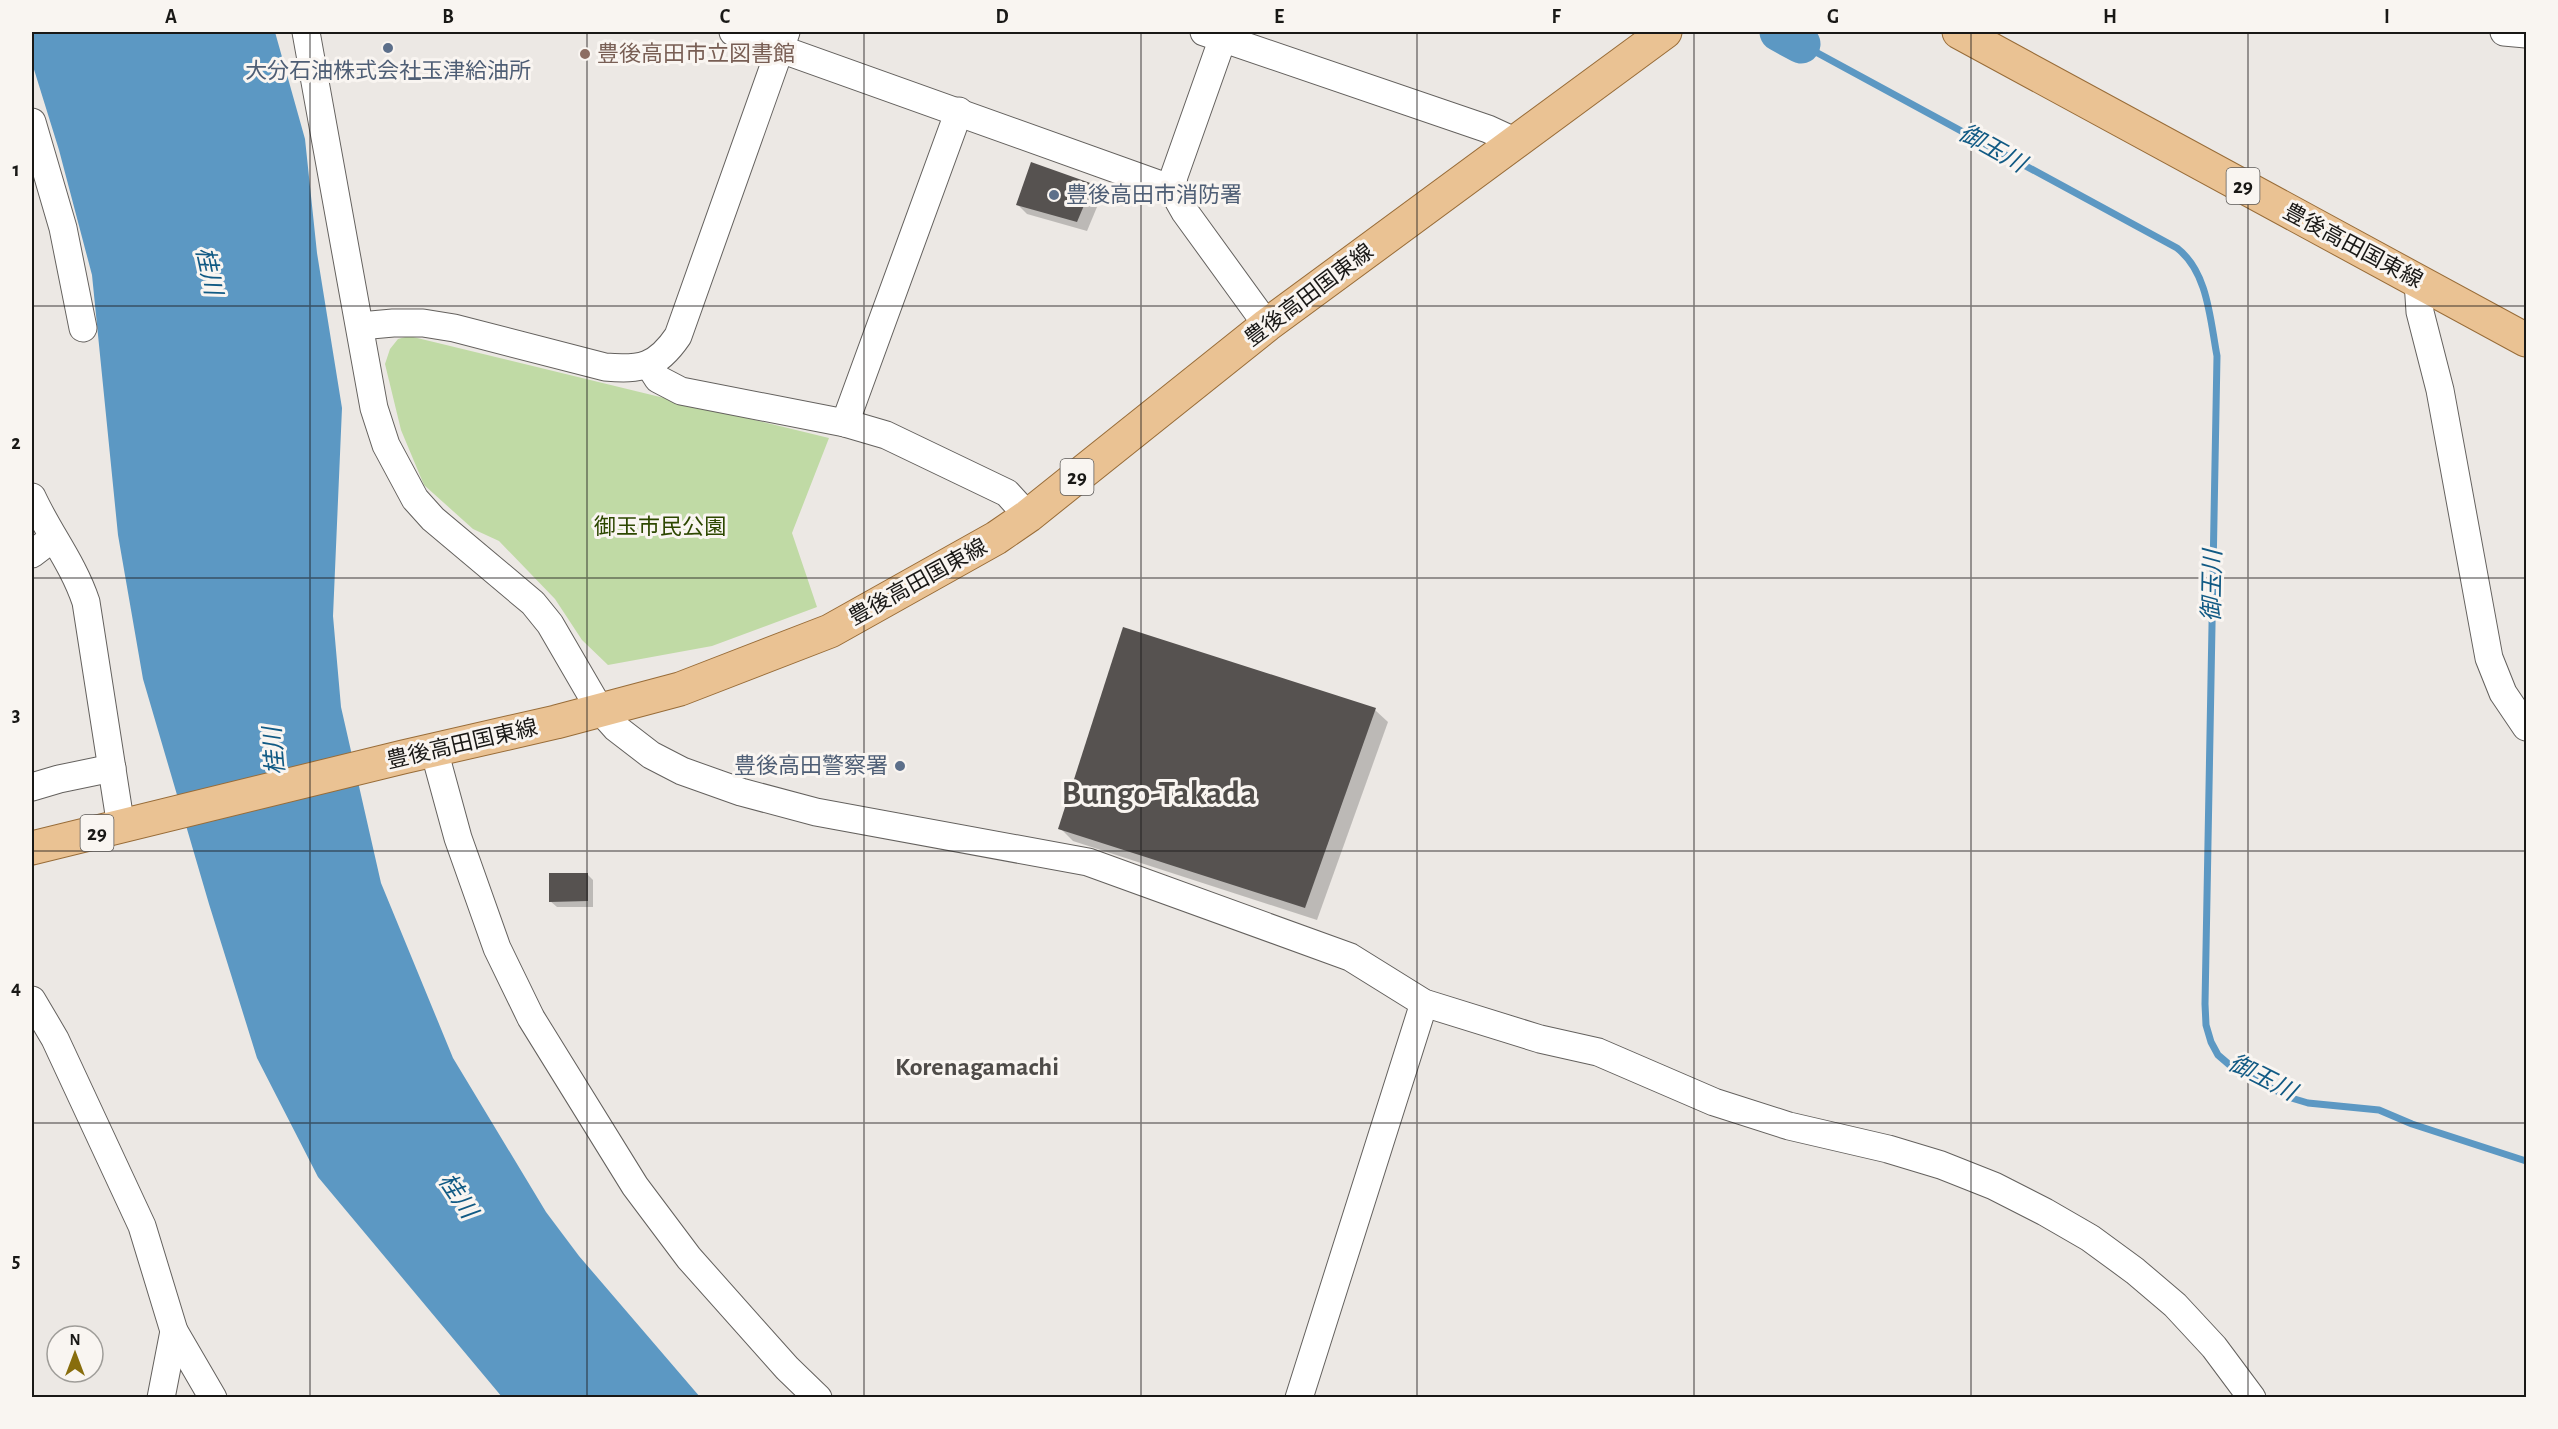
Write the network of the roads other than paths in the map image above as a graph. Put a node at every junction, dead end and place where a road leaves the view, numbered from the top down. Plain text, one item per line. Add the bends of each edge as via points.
1 (306, 32) edge
2 (733, 32) edge
3 (1665, 32) edge
4 (1959, 32) edge
5 (2504, 32) edge
6 (1217, 34) edge
7 (2526, 34) edge
8 (783, 40) edge
9 (958, 111) junction
10 (32, 122) edge
11 (1514, 141) junction
12 (1172, 189) junction
13 (2418, 281) junction
14 (1267, 325) junction
15 (360, 326) junction
16 (83, 328) dead end
17 (2526, 340) edge
18 (649, 365) junction
19 (845, 423) junction
20 (32, 497) edge
21 (1028, 516) junction
22 (42, 546) edge
23 (600, 710) junction
24 (2526, 727) edge
25 (434, 750) junction
26 (112, 768) junction
27 (32, 788) edge
28 (121, 827) junction
29 (32, 848) edge
30 (32, 1000) edge
31 (1424, 1003) junction
32 (174, 1331) junction
33 (161, 1398) edge
34 (213, 1398) edge
35 (818, 1398) edge
36 (1299, 1398) edge
37 (2252, 1398) edge

1 - 15 street
2 - 8 street
3 - 11 main road, 豊後高田国東線 / 29
4 - 13 main road, 豊後高田国東線 / 29
5 - 7 street
6 - 11 street
6 - 12 street
8 - 9 street
8 - 18 street via 678,336 670,349
9 - 12 street
9 - 19 street
10 - 16 street via 63,228
11 - 14 main road, 豊後高田国東線 / 29
12 - 14 street
13 - 17 main road, 豊後高田国東線 / 29
13 - 24 street via 2420,312 2440,390 2489,658 2503,693
14 - 21 main road, 豊後高田国東線 / 29
15 - 18 street via 423,323 605,367
15 - 23 street via 374,408 386,445 415,499 433,519 533,603 550,624
18 - 19 street via 658,379 681,391
19 - 21 street via 886,435 1007,493
20 - 22 street
21 - 23 main road, 豊後高田国東線 / 29 via 830,631 680,689
22 - 26 street via 74,570 86,602
23 - 25 main road, 豊後高田国東線 / 29
23 - 31 street via 651,755 682,771 741,792 816,812 1088,862 1350,957
25 - 28 main road, 豊後高田国東線 / 29
25 - 35 street via 458,838 497,948 531,1018 635,1186 689,1258
26 - 27 street
26 - 28 street
28 - 29 main road, 豊後高田国東線 / 29
30 - 32 street via 55,1039 137,1216
31 - 36 street
31 - 37 street via 1540,1039 1598,1052 1714,1102 1789,1126 1888,1149 1994,1186 2090,1238 2136,1271 2214,1347
32 - 33 street
32 - 34 street

